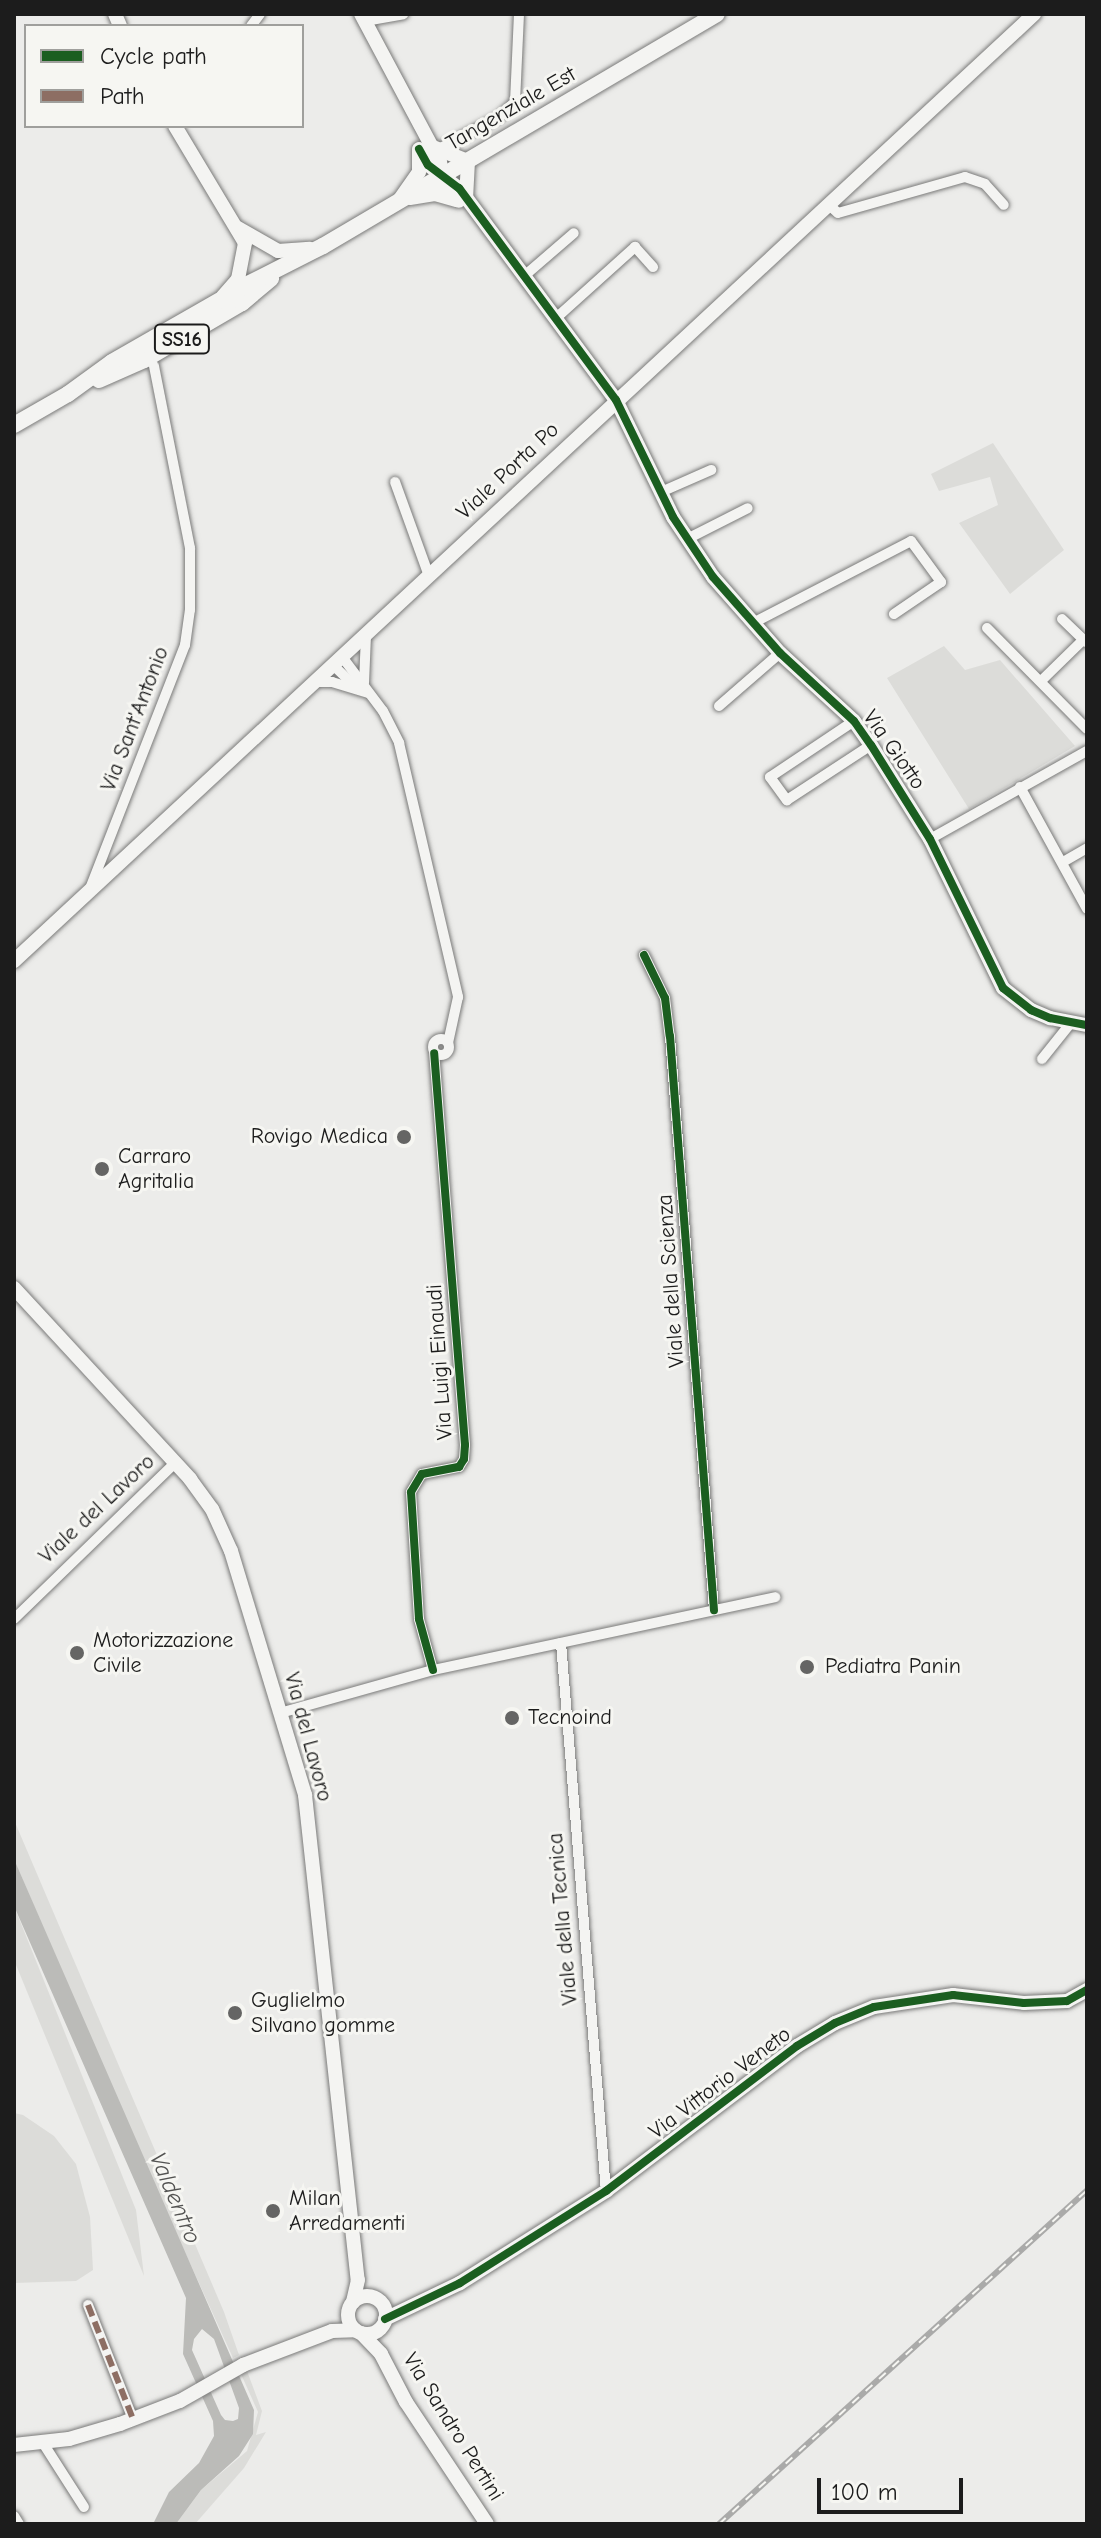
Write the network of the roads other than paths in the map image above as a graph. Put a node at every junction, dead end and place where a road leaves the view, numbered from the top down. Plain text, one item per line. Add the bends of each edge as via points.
1 (403, 14) edge
2 (519, 14) edge
3 (717, 14) edge
4 (1034, 14) edge
5 (363, 18) edge
6 (178, 128) edge
7 (428, 147) junction
8 (468, 161) junction
9 (440, 176) junction
10 (400, 201) junction
11 (465, 202) junction
12 (828, 204) junction
13 (1004, 205) dead end
14 (237, 228) junction
15 (574, 233) dead end
16 (323, 246) junction
17 (285, 266) junction
18 (653, 267) dead end
19 (523, 277) junction
20 (220, 300) junction
21 (555, 319) junction
22 (154, 366) dead end
23 (68, 394) junction
24 (616, 400) junction
25 (14, 425) edge
26 (711, 470) dead end
27 (395, 482) dead end
28 (661, 492) junction
29 (748, 508) dead end
30 (687, 539) junction
31 (429, 576) junction
32 (894, 614) dead end
33 (1062, 619) dead end
34 (753, 623) junction
35 (987, 628) dead end
36 (366, 636) junction
37 (1085, 642) edge
38 (780, 653) junction
39 (338, 662) junction
40 (1041, 681) junction
41 (316, 682) junction
42 (367, 693) junction
43 (719, 706) dead end
44 (854, 721) junction
45 (1087, 729) edge
46 (871, 745) junction
47 (1087, 751) edge
48 (1020, 787) junction
49 (930, 839) junction
50 (1087, 848) edge
51 (1063, 862) junction
52 (89, 892) junction
53 (1087, 909) edge
54 (644, 955) dead end
55 (14, 961) edge
56 (1082, 1027) edge
57 (1042, 1059) dead end
58 (14, 1288) edge
59 (175, 1463) junction
60 (775, 1597) dead end
61 (714, 1610) junction
62 (14, 1619) edge
63 (561, 1643) junction
64 (433, 1670) junction
65 (280, 1713) junction
66 (1087, 1990) edge
67 (606, 2191) junction
68 (358, 2280) junction
69 (376, 2300) junction
70 (88, 2305) dead end
71 (406, 2307) junction
72 (350, 2308) junction
73 (383, 2323) junction
74 (332, 2331) junction
75 (358, 2332) junction
76 (381, 2354) junction
77 (133, 2419) junction
78 (43, 2443) junction
79 (14, 2445) edge
80 (84, 2507) dead end
81 (14, 2516) edge
82 (19, 2524) edge
83 (487, 2524) edge

1 - 5 street
2 - 7 street via 515,102 499,117
3 - 8 main road, Tangenziale Est / SS16
4 - 12 street, Viale Porta Po
5 - 7 street
6 - 14 street
7 - 8 street
7 - 9 street via 440,162
7 - 10 street
8 - 9 main road, Tangenziale Est / SS16
8 - 11 street
9 - 10 main road, Tangenziale Est / SS16
9 - 11 street, Via Giotto via 453,183
10 - 11 street via 435,194
10 - 16 main road, Tangenziale Est / SS16
11 - 19 street, Via Giotto
12 - 13 street via 838,213 965,177 985,184
12 - 24 street, Viale Porta Po
14 - 16 street via 278,251
14 - 20 street via 245,243 242,269
15 - 19 street
16 - 17 main road, Tangenziale Est / SS16
17 - 20 main road, Tangenziale Est / SS16
17 - 23 main road, Tangenziale Est / SS16 via 218,318 144,360
18 - 21 street via 635,247
19 - 21 street, Via Giotto
20 - 23 main road, Tangenziale Est / SS16 via 112,362
21 - 24 street, Via Giotto
22 - 52 street, Via Sant'Antonio via 190,548 190,610 185,645
23 - 25 main road, Tangenziale Est / SS16
24 - 28 street, Via Giotto
24 - 31 street, Viale Porta Po
26 - 28 street
27 - 31 street
28 - 30 street, Via Giotto
29 - 30 street
30 - 34 street, Via Giotto
31 - 36 street, Viale Porta Po
32 - 34 street via 941,582 911,541
33 - 37 street
34 - 38 street, Via Giotto
35 - 40 street
36 - 39 street, Viale Porta Po
36 - 42 street
37 - 40 street
38 - 43 street
38 - 44 street, Via Giotto
39 - 41 street, Viale Porta Po
39 - 42 street via 350,683
40 - 45 street
41 - 42 street
41 - 52 street, Viale Porta Po
42 - 64 street, Via Luigi Einaudi via 399,743 458,997 453,1028 444,1041 449,1050 437,1057 464,1459 459,1467 422,1474 411,1492 419,1619
44 - 46 street, Via Giotto
44 - 46 street, Via Giotto via 770,777 787,800
46 - 49 street, Via Giotto
47 - 48 street
48 - 49 street
48 - 51 street
49 - 56 street, Via Giotto via 1003,988 1031,1010
50 - 51 street
51 - 53 street
52 - 55 street, Viale Porta Po
54 - 61 street, Viale della Scienza via 665,998 670,1036
56 - 57 street
58 - 59 street, Via del Lavoro
59 - 62 street, Viale del Lavoro
59 - 65 street, Via del Lavoro via 203,1495 227,1538
60 - 61 street
61 - 63 street
63 - 64 street
63 - 67 street, Viale della Tecnica
64 - 65 street
65 - 68 street, Via del Lavoro via 305,1795
66 - 67 street, Via Vittorio Veneto via 1067,2001 1024,2003 953,1995 874,2007 835,2023
67 - 71 street, Via Vittorio Veneto via 460,2283
68 - 69 street
68 - 72 street
69 - 71 street via 391,2308
69 - 72 street
69 - 73 street
70 - 77 street
71 - 73 street, Via Vittorio Veneto
72 - 74 street
72 - 75 street
73 - 75 street, Via Vittorio Veneto via 370,2334
73 - 76 street
74 - 75 street
74 - 77 street via 243,2365 193,2395
75 - 76 street
76 - 83 street, Via Sandro Pertini via 406,2402
77 - 78 street
78 - 79 street
78 - 80 street
81 - 82 street

